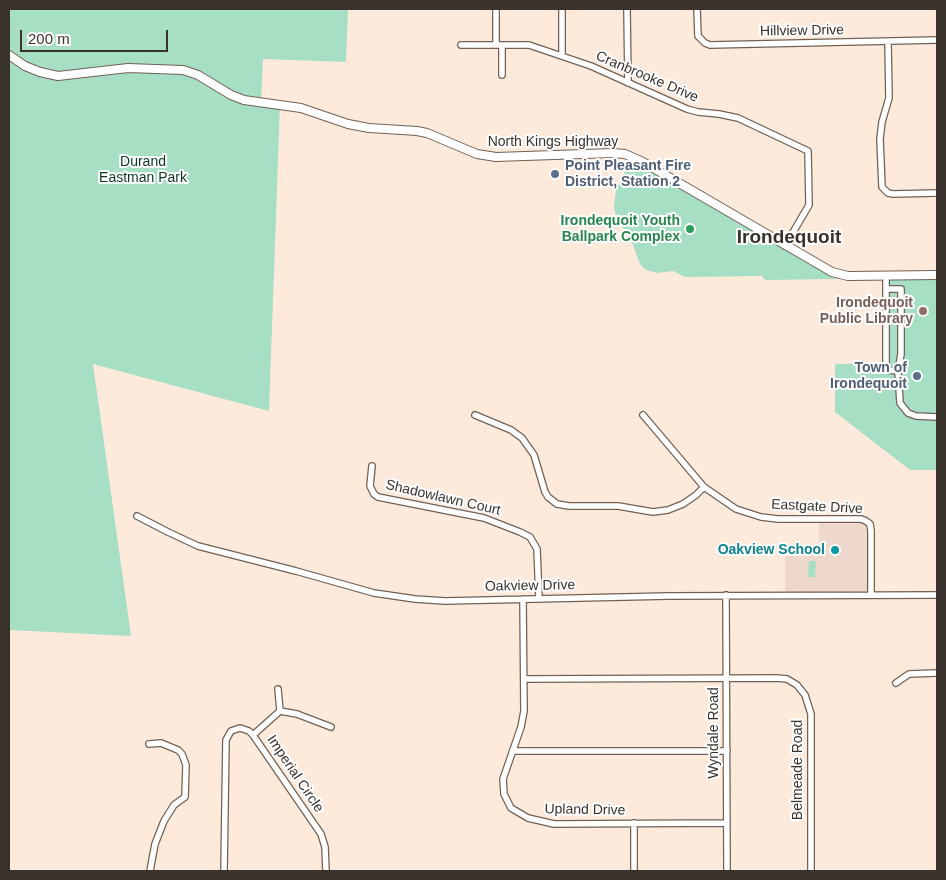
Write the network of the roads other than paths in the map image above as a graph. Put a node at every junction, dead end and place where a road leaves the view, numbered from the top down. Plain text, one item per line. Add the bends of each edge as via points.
1 (496, 9) edge
2 (562, 9) edge
3 (627, 9) edge
4 (697, 9) edge
5 (937, 40) edge
6 (888, 42) junction
7 (461, 45) dead end
8 (499, 45) junction
9 (9, 54) edge
10 (562, 56) junction
11 (502, 76) dead end
12 (628, 83) junction
13 (937, 193) edge
14 (785, 246) junction
15 (886, 275) junction
16 (937, 275) edge
17 (886, 289) junction
18 (898, 371) junction
19 (475, 415) dead end
20 (643, 415) dead end
21 (937, 417) edge
22 (372, 466) dead end
23 (704, 487) junction
24 (137, 516) dead end
25 (871, 594) junction
26 (726, 595) junction
27 (937, 595) edge
28 (539, 598) junction
29 (523, 599) junction
30 (937, 673) edge
31 (524, 679) junction
32 (727, 679) junction
33 (896, 683) dead end
34 (278, 689) dead end
35 (280, 711) junction
36 (330, 727) dead end
37 (253, 735) junction
38 (149, 744) dead end
39 (514, 751) junction
40 (727, 751) junction
41 (727, 823) junction
42 (634, 824) junction
43 (150, 871) edge
44 (224, 871) edge
45 (326, 871) edge
46 (634, 871) edge
47 (727, 871) edge
48 (811, 871) edge

1 - 8 street
2 - 10 street
3 - 12 street
4 - 6 street, Hillview Drive via 698,36 710,45
5 - 6 street, Hillview Drive
6 - 13 street via 889,98 880,140 882,187 893,194
7 - 8 street, Cranbrooke Drive
8 - 10 street, Cranbrooke Drive via 529,45
8 - 11 street
9 - 14 street, North Kings Highway via 25,66 58,76 128,68 183,70 244,100 301,108 369,128 417,130 477,154 496,157 626,154
10 - 12 street, Cranbrooke Drive
12 - 14 street, Cranbrooke Drive via 687,110 738,118 808,151 809,205
14 - 15 street, North Kings Highway via 836,274
15 - 16 street, North Kings Highway
15 - 17 street
17 - 18 street via 886,370
17 - 18 street via 901,289
18 - 21 street via 899,399 904,408 913,416
19 - 23 street via 522,438 534,455 545,492 557,504 660,511 689,501
20 - 23 street, Eastgate Drive
22 - 28 street, Shadowlawn Court via 370,486 378,497 484,518 530,537 537,549
23 - 25 street, Eastgate Drive via 728,504 761,517 866,520 871,531
24 - 29 street, Oakview Drive via 198,546 374,593 437,601
25 - 26 street, Oakview Drive
25 - 27 street, Oakview Drive
26 - 28 street, Oakview Drive
26 - 32 street, Wyndale Road
28 - 29 street, Oakview Drive
29 - 31 street, Upland Drive
30 - 33 street via 909,674
31 - 32 street, Belmeade Road
31 - 39 street, Upland Drive via 523,718
32 - 40 street, Wyndale Road
32 - 48 street, Belmeade Road via 782,678 797,685 805,695 811,714
34 - 35 street
35 - 36 street
35 - 37 street
37 - 44 street, Imperial Circle via 245,729 235,729 226,740
37 - 45 street, Imperial Circle via 323,838
38 - 43 street via 161,743 178,750 186,765 185,797 174,805 164,821
39 - 40 street
39 - 42 street, Upland Drive via 504,773 503,787 507,802 517,813 554,824
40 - 41 street, Wyndale Road
41 - 42 street, Upland Drive
41 - 47 street, Wyndale Road
42 - 46 street

